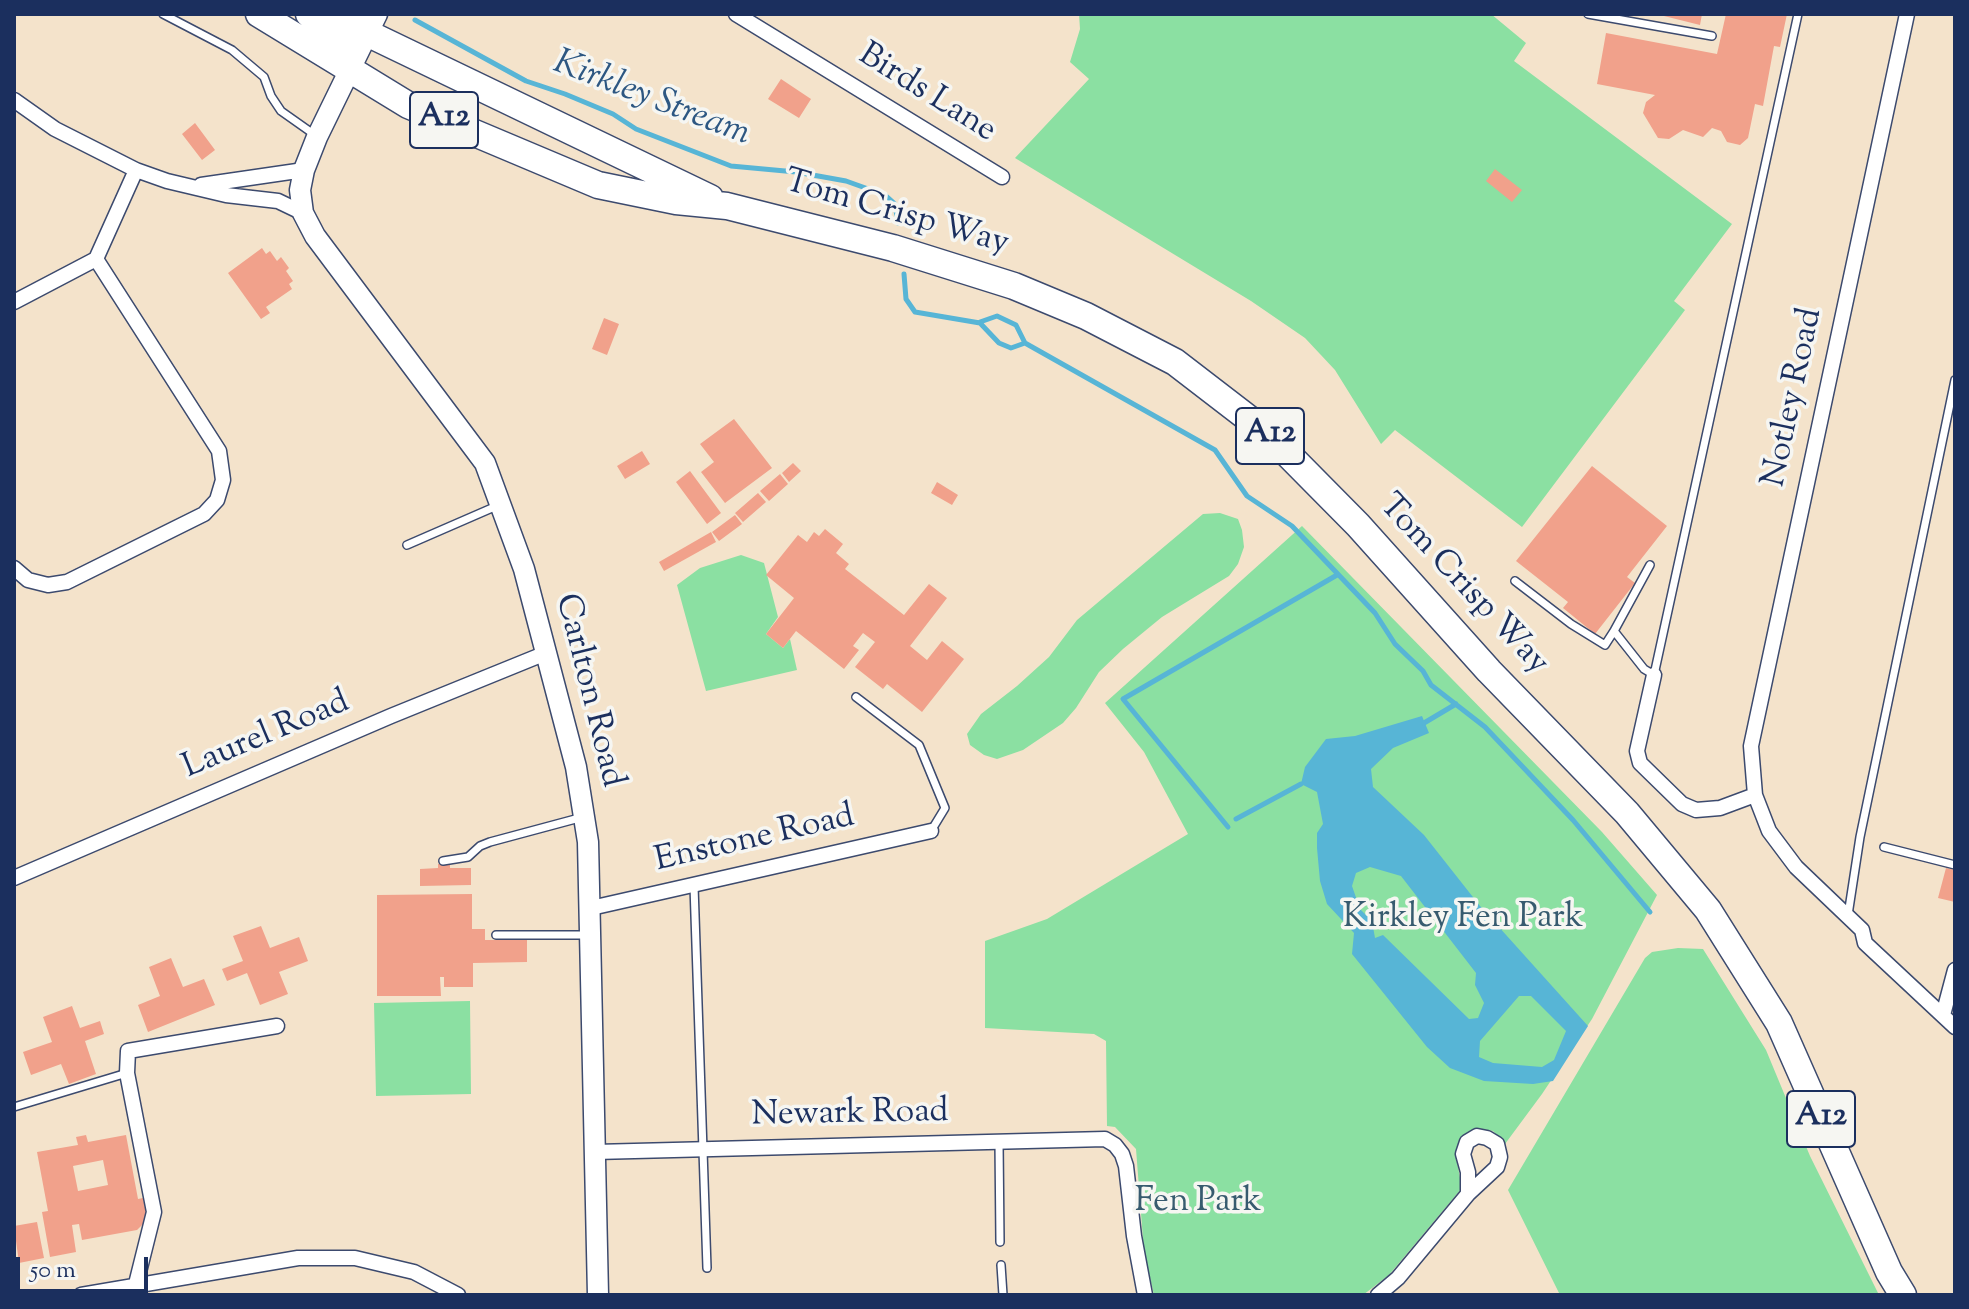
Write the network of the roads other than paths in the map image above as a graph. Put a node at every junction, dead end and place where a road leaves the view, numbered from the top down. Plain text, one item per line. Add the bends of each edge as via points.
1 (163, 14) edge
2 (259, 14) edge
3 (309, 14) edge
4 (338, 14) edge
5 (736, 14) edge
6 (1588, 14) edge
7 (1798, 14) edge
8 (1907, 14) edge
9 (373, 24) edge
10 (1712, 36) dead end
11 (350, 71) junction
12 (14, 100) edge
13 (317, 137) junction
14 (542, 162) junction
15 (136, 170) junction
16 (304, 170) junction
17 (1002, 177) dead end
18 (188, 186) junction
19 (727, 206) junction
20 (303, 213) junction
21 (96, 259) junction
22 (14, 302) edge
23 (1955, 380) edge
24 (501, 504) junction
25 (407, 545) dead end
26 (1650, 565) dead end
27 (14, 568) edge
28 (1515, 581) dead end
29 (1614, 631) junction
30 (546, 653) junction
31 (1654, 675) junction
32 (856, 697) dead end
33 (1755, 795) junction
34 (585, 816) junction
35 (931, 831) joint
36 (1884, 847) dead end
37 (443, 861) dead end
38 (1955, 865) edge
39 (14, 878) edge
40 (694, 886) junction
41 (591, 908) junction
42 (1848, 916) junction
43 (496, 935) dead end
44 (592, 935) junction
45 (1955, 970) edge
46 (1943, 1015) junction
47 (277, 1026) dead end
48 (1955, 1027) edge
49 (127, 1073) junction
50 (14, 1107) edge
51 (999, 1142) junction
52 (703, 1150) junction
53 (595, 1152) junction
54 (1468, 1194) dead end
55 (1000, 1242) dead end
56 (1001, 1265) dead end
57 (707, 1268) dead end
58 (136, 1284) junction
59 (81, 1295) edge
60 (458, 1295) edge
61 (598, 1295) edge
62 (1003, 1295) edge
63 (1145, 1295) edge
64 (1378, 1295) edge
65 (1903, 1295) edge

1 - 13 lane via 232,50 264,77 281,111
2 - 11 highway, Tom Crisp Way / A12
3 - 11 highway via 346,40
4 - 9 highway, Tom Crisp Way / A12
5 - 17 street, Birds Lane
6 - 10 lane
7 - 31 lane
8 - 33 street, Notley Road via 1751,746
9 - 11 street
9 - 14 highway via 374,67 519,140
9 - 19 highway, Tom Crisp Way / A12
11 - 13 street
11 - 14 highway, Tom Crisp Way / A12 via 408,105
12 - 15 street via 55,129
13 - 16 street
14 - 19 highway, Tom Crisp Way / A12 via 598,185
15 - 18 street
15 - 21 street
16 - 18 street
16 - 20 street
18 - 20 street via 278,201
19 - 65 highway, Tom Crisp Way / A12 via 893,248 1057,304 1175,362 1266,432 1627,813 1708,910 1779,1023
20 - 24 street, Carlton Road via 485,463
21 - 22 street
21 - 27 street via 219,451 223,480 217,500 204,514 67,582 28,580
23 - 42 lane
24 - 25 lane
24 - 30 street, Carlton Road
26 - 29 lane
28 - 29 lane via 1605,645
29 - 31 lane
30 - 34 street, Carlton Road
30 - 39 street, Laurel Road
31 - 33 street via 1637,751 1640,763 1682,804 1696,810
32 - 35 lane via 919,745 945,808
33 - 42 street, Notley Road via 1769,831 1796,867
34 - 37 lane
34 - 41 street, Carlton Road
35 - 40 street, Enstone Road
36 - 38 lane
40 - 41 street, Enstone Road
40 - 52 lane
41 - 44 street, Carlton Road
42 - 46 street, Notley Road via 1862,930 1865,943
43 - 44 lane
44 - 53 street, Carlton Road
45 - 46 street
46 - 48 street, Notley Road
47 - 49 street via 128,1051
49 - 50 lane
49 - 58 street via 154,1212
51 - 52 street, Newark Road
51 - 55 lane
51 - 63 street, Newark Road via 1105,1139 1115,1145 1126,1166
52 - 53 street, Newark Road
52 - 57 lane
53 - 61 street, Carlton Road
54 - 64 street
56 - 62 lane
58 - 59 street
58 - 60 street via 298,1258 355,1258 414,1272

